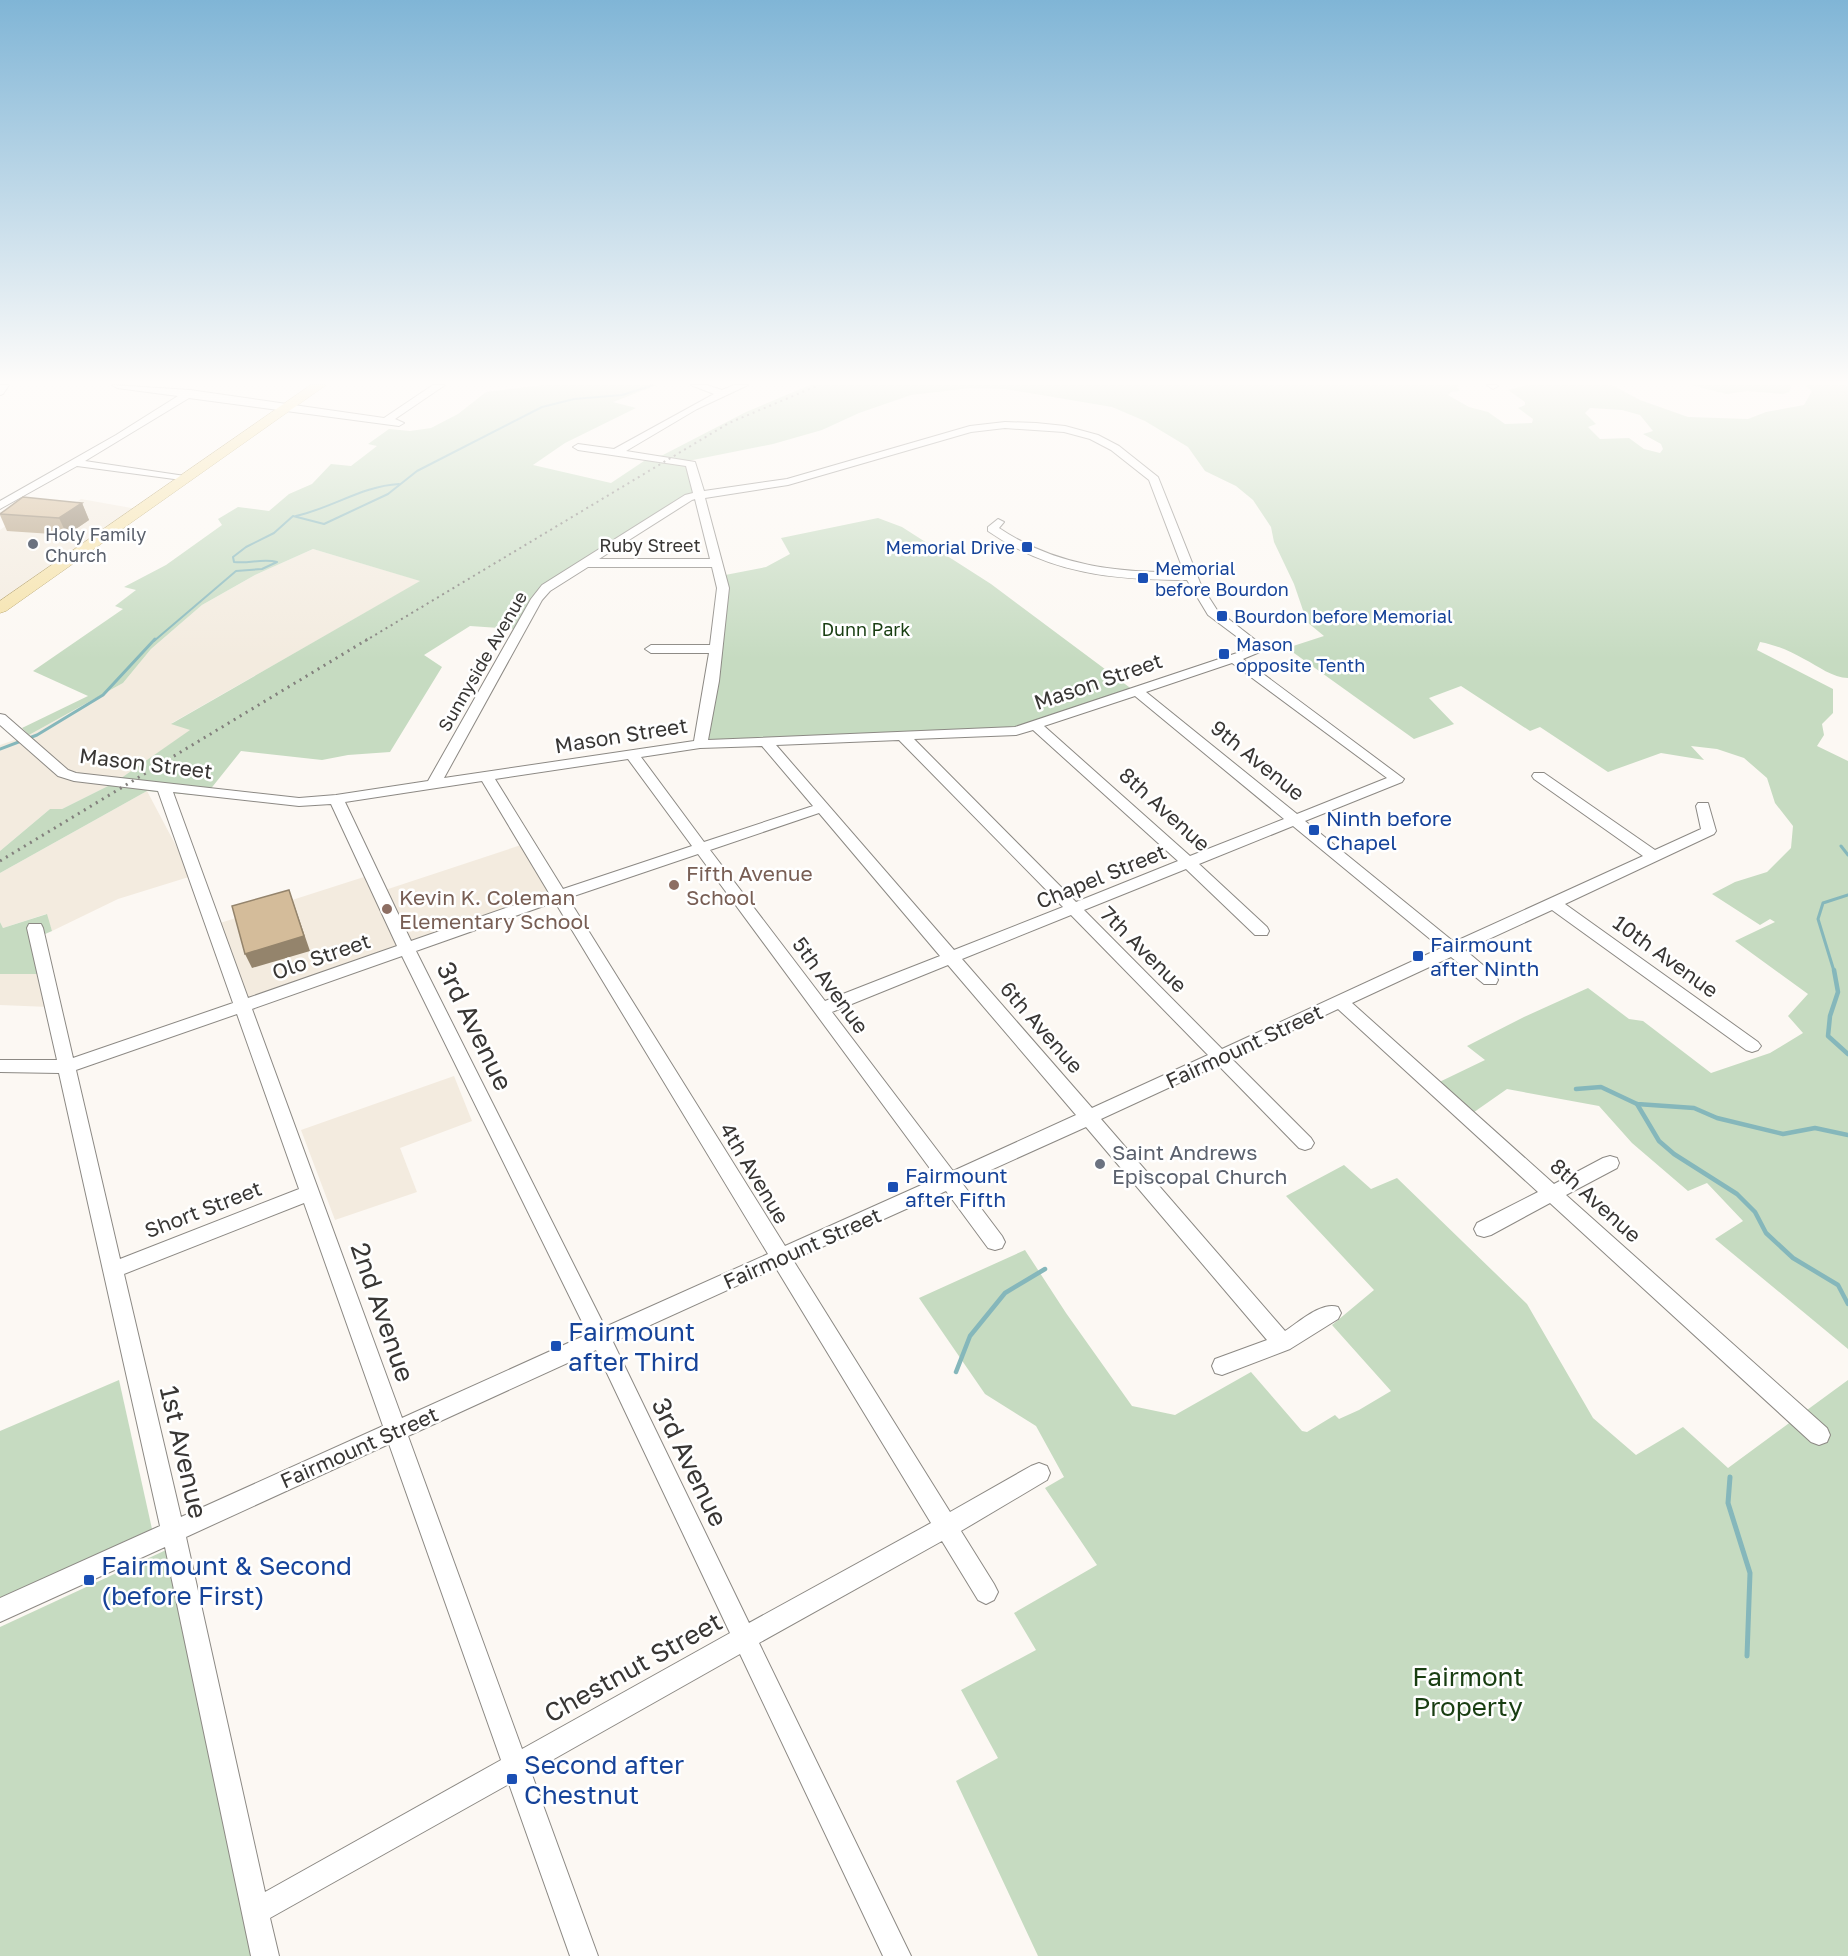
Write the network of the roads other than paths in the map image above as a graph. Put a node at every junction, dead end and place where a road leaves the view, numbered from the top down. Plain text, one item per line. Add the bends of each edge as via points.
1 (52, 476) edge
2 (166, 476) edge
3 (189, 476) edge
4 (694, 476) edge
5 (808, 476) edge
6 (1152, 476) edge
7 (185, 479) junction
8 (699, 496) junction
9 (0, 506) edge
10 (998, 522) dead end
11 (583, 563) junction
12 (717, 563) junction
13 (1192, 576) junction
14 (0, 608) edge
15 (651, 649) dead end
16 (716, 649) junction
17 (1261, 649) joint
18 (1233, 658) junction
19 (1136, 690) junction
20 (0, 718) edge
21 (1035, 725) junction
22 (902, 735) junction
23 (765, 741) junction
24 (700, 744) junction
25 (631, 754) junction
26 (1539, 776) dead end
27 (486, 777) junction
28 (433, 785) junction
29 (165, 789) junction
30 (336, 799) junction
31 (1703, 806) dead end
32 (823, 807) junction
33 (1297, 821) junction
34 (702, 847) junction
35 (1653, 856) junction
36 (1190, 864) junction
37 (560, 895) junction
38 (1554, 903) junction
39 (1076, 909) junction
40 (35, 928) dead end
41 (1261, 931) dead end
42 (406, 948) junction
43 (1452, 949) junction
44 (952, 958) junction
45 (1490, 980) dead end
46 (1341, 1002) junction
47 (242, 1005) junction
48 (820, 1010) junction
49 (1752, 1046) dead end
50 (1221, 1056) junction
51 (0, 1066) edge
52 (67, 1067) junction
53 (1090, 1117) junction
54 (1305, 1143) dead end
55 (1610, 1163) dead end
56 (950, 1181) junction
57 (1552, 1192) junction
58 (310, 1193) junction
59 (1484, 1229) dead end
60 (995, 1242) dead end
61 (780, 1258) junction
62 (113, 1270) junction
63 (1331, 1313) dead end
64 (602, 1340) junction
65 (1283, 1343) junction
66 (1222, 1366) dead end
67 (394, 1430) junction
68 (1819, 1435) dead end
69 (1039, 1473) dead end
70 (946, 1527) junction
71 (173, 1532) junction
72 (986, 1592) dead end
73 (0, 1610) edge
74 (745, 1638) junction
75 (516, 1765) junction
76 (255, 1912) junction
77 (265, 1956) edge
78 (584, 1956) edge
79 (897, 1956) edge

1 - 9 street
2 - 7 street
3 - 7 main road
4 - 8 street
5 - 8 street, Sunnyside Avenue
6 - 13 street, Sunnyside Avenue
7 - 14 main road
8 - 11 street, Sunnyside Avenue via 689,497
8 - 12 street
10 - 13 street via 992,529 1006,540 1065,564 1144,577
11 - 12 street, Ruby Street
11 - 28 street, Sunnyside Avenue via 546,588 537,599
12 - 16 street via 723,588
13 - 17 street, Sunnyside Avenue via 1212,612
15 - 16 street
16 - 24 street
17 - 18 street, Mason Street
18 - 19 street, Mason Street
18 - 33 street, Chapel Street via 1397,779
19 - 21 street, Mason Street
19 - 33 street, 9th Avenue
20 - 29 street, Mason Street via 63,773
21 - 22 street, Mason Street via 1016,731
21 - 36 street, 8th Avenue
22 - 23 street, Mason Street
22 - 39 street, 7th Avenue
23 - 24 street, Mason Street
23 - 32 street, 6th Avenue
24 - 25 street, Mason Street
25 - 27 street, Mason Street
25 - 34 street, 5th Avenue
26 - 35 street
27 - 28 street, Mason Street
27 - 37 street, 4th Avenue
28 - 30 street, Mason Street
29 - 30 street, Mason Street via 298,802
29 - 47 street, 2nd Avenue
30 - 42 street, 3rd Avenue
31 - 35 street, Fairmount Street via 1709,831
32 - 34 street, Olo Street
32 - 44 street, 6th Avenue
33 - 36 street, Chapel Street
33 - 43 street, 9th Avenue
34 - 37 street, Olo Street
34 - 48 street, 5th Avenue
35 - 38 street, Fairmount Street
36 - 39 street, Chapel Street
36 - 41 street, 8th Avenue
37 - 42 street, Olo Street
37 - 61 street, 4th Avenue
38 - 43 street, Fairmount Street
38 - 49 street, 10th Avenue
39 - 44 street, Chapel Street
39 - 50 street, 7th Avenue
40 - 52 street, 1st Avenue
42 - 47 street, Olo Street
42 - 64 street, 3rd Avenue
43 - 45 street, 9th Avenue
43 - 46 street, Fairmount Street
44 - 48 street, Chapel Street
44 - 53 street, 6th Avenue
46 - 50 street, Fairmount Street
46 - 57 street, 8th Avenue
47 - 52 street, Olo Street
47 - 58 street, 2nd Avenue
48 - 56 street, 5th Avenue
50 - 53 street, Fairmount Street
50 - 54 street, 7th Avenue
51 - 52 street, Olo Street
52 - 62 street, 1st Avenue
53 - 56 street, Fairmount Street
53 - 65 street, 6th Avenue
55 - 57 street
56 - 60 street, 5th Avenue
56 - 61 street, Fairmount Street
57 - 59 street
57 - 68 street, 8th Avenue
58 - 62 street, Short Street
58 - 67 street, 2nd Avenue
61 - 64 street, Fairmount Street
61 - 70 street, 4th Avenue
62 - 71 street, 1st Avenue
63 - 65 street
64 - 67 street, Fairmount Street
64 - 74 street, 3rd Avenue
65 - 66 street
67 - 71 street, Fairmount Street
67 - 75 street, 2nd Avenue
69 - 70 street, Chestnut Street
70 - 72 street, 4th Avenue
70 - 74 street, Chestnut Street
71 - 73 street, Fairmount Street
71 - 76 street, 1st Avenue
74 - 75 street, Chestnut Street
74 - 79 street, 3rd Avenue
75 - 76 street, Chestnut Street
75 - 78 street, 2nd Avenue
76 - 77 street, 1st Avenue

